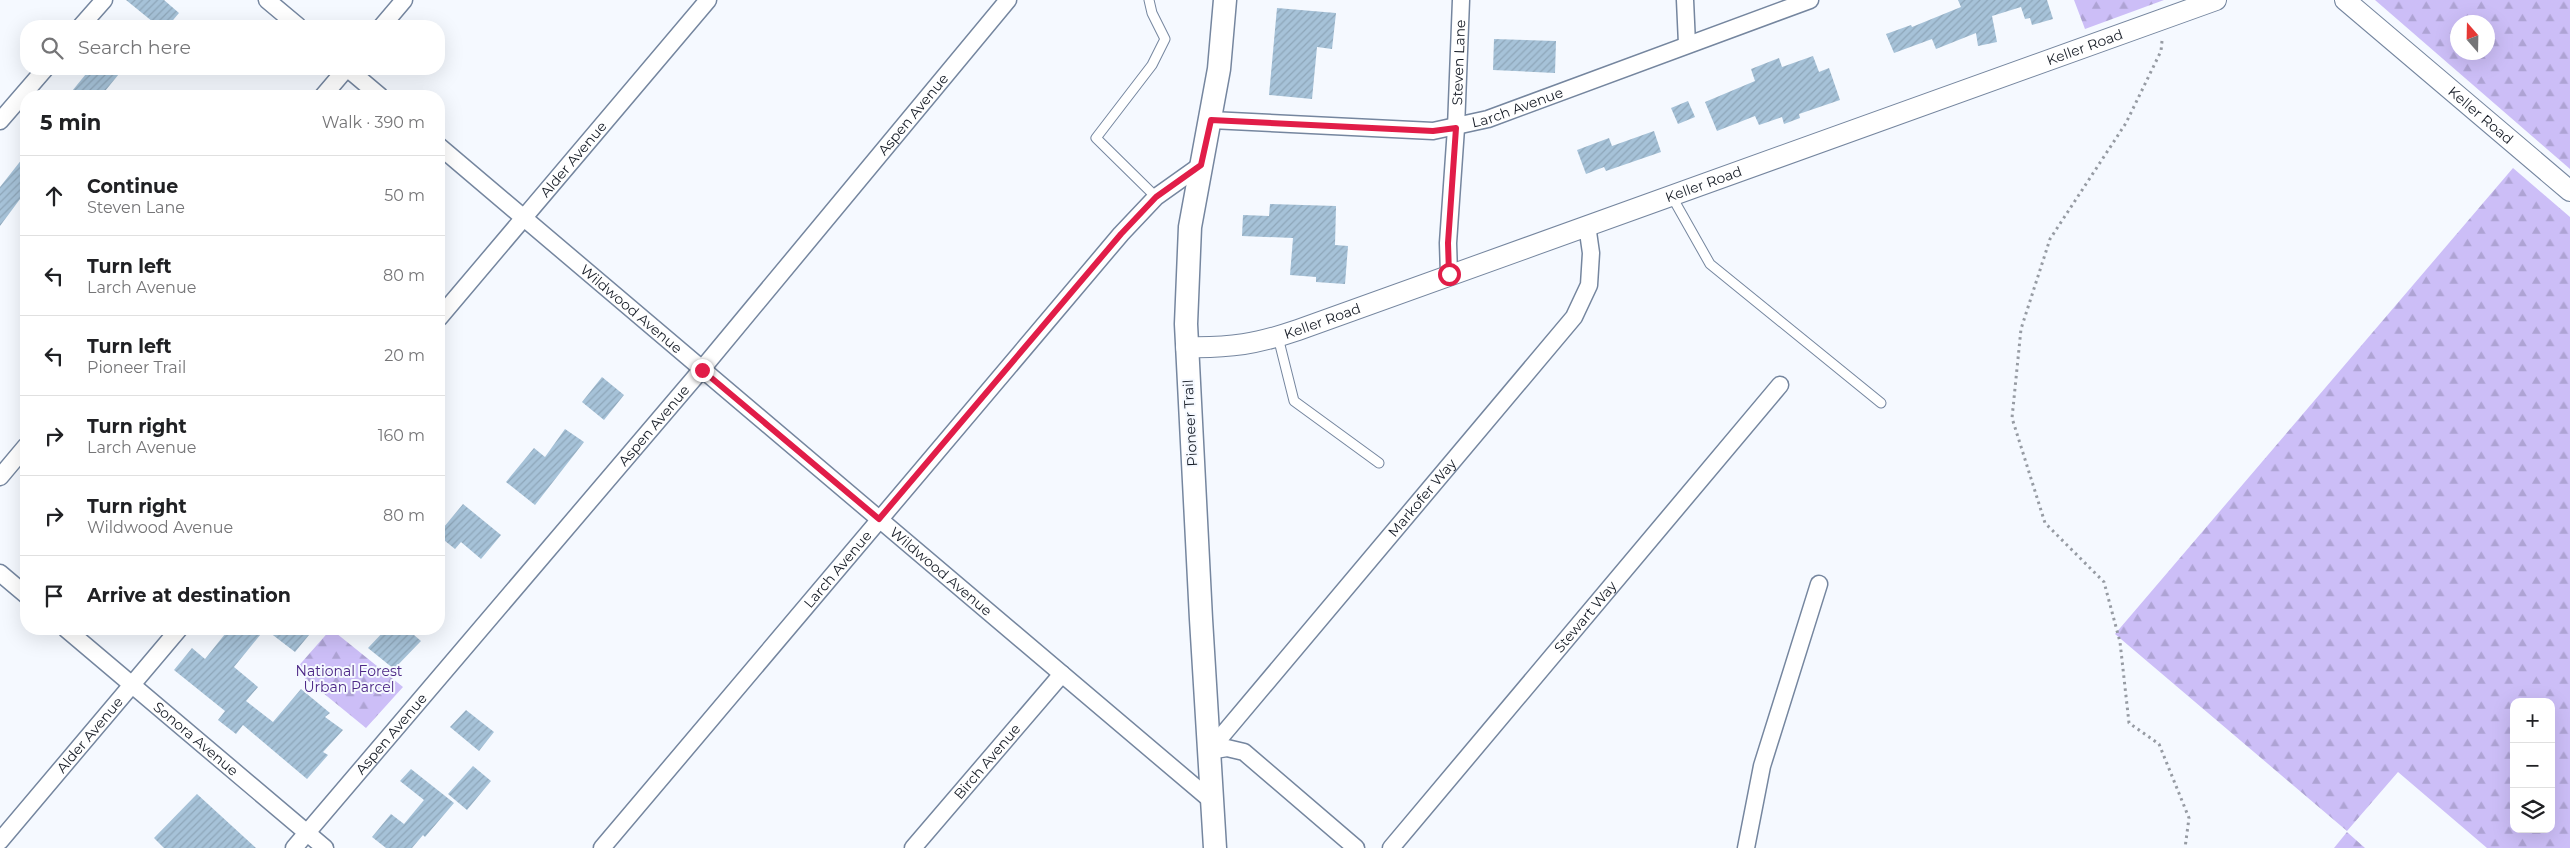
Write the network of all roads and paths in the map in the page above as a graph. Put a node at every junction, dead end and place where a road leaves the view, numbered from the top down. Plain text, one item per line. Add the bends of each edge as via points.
1 (104, 0) edge
2 (267, 0) edge
3 (404, 0) edge
4 (708, 0) edge
5 (1008, 0) edge
6 (1148, 0) edge
7 (1225, 0) edge
8 (1461, 0) edge
9 (1685, 0) edge
10 (1810, 0) edge
11 (2216, 0) edge
12 (2345, 0) edge
13 (2163, 19) junction
14 (86, 20) edge
15 (291, 20) edge
16 (387, 20) edge
17 (1687, 44) junction
18 (40, 75) edge
19 (342, 75) edge
20 (354, 75) edge
21 (27, 90) edge
22 (328, 90) edge
23 (373, 90) edge
24 (20, 98) edge
25 (1211, 120) junction
26 (0, 121) edge
27 (1456, 128) junction
28 (445, 151) edge
29 (1201, 165) junction
30 (2570, 191) edge
31 (1671, 195) junction
32 (1156, 197) junction
33 (524, 218) junction
34 (1587, 225) junction
35 (1449, 274) junction
36 (445, 311) edge
37 (1278, 337) junction
38 (1186, 347) junction
39 (702, 370) junction
40 (1780, 385) dead end
41 (1880, 403) dead end
42 (20, 453) edge
43 (1379, 463) dead end
44 (0, 477) edge
45 (879, 519) junction
46 (0, 573) edge
47 (1818, 584) dead end
48 (20, 590) edge
49 (73, 635) edge
50 (174, 635) edge
51 (1062, 674) junction
52 (132, 684) junction
53 (1209, 751) junction
54 (1213, 802) junction
55 (307, 833) junction
56 (0, 840) edge
57 (1213, 845) edge
58 (294, 848) edge
59 (325, 848) edge
60 (602, 848) edge
61 (913, 848) edge
62 (1356, 848) edge
63 (1391, 848) edge
64 (1746, 848) edge
65 (2185, 848) edge

1 - 14 street
2 - 15 street
3 - 16 street
4 - 33 street, Alder Avenue
5 - 39 street, Aspen Avenue
6 - 32 lane via 1165,39 1152,65 1096,138
7 - 25 main road, Pioneer Trail
8 - 27 street, Steven Lane
9 - 17 street
10 - 17 street, Larch Avenue
11 - 13 street, Keller Road
12 - 30 street, Keller Road
13 - 31 street, Keller Road
13 - 65 path via 2161,51 2126,123 2050,239 2021,329 2012,418 2045,523 2104,582 2120,642 2129,724 2159,744 2189,818
17 - 27 street, Larch Avenue
18 - 21 street
19 - 22 street
20 - 23 street
24 - 26 street
25 - 27 street, Larch Avenue via 1433,131
25 - 29 main road, Pioneer Trail
27 - 35 street, Steven Lane
28 - 33 street, Wildwood Avenue
29 - 32 street, Larch Avenue
29 - 38 main road, Pioneer Trail via 1190,227
31 - 34 street, Keller Road
31 - 41 lane via 1710,264
32 - 45 street, Larch Avenue
33 - 36 street, Alder Avenue
33 - 39 street, Wildwood Avenue
34 - 35 street, Keller Road
34 - 53 street, Markofer Way via 1591,254 1589,285 1574,317
35 - 37 street, Keller Road
37 - 38 street, Keller Road via 1256,344 1222,348
37 - 43 lane via 1294,401
38 - 53 main road, Pioneer Trail
39 - 45 street, Wildwood Avenue
39 - 55 street, Aspen Avenue
40 - 63 street, Stewart Way
42 - 44 street
45 - 51 street, Wildwood Avenue
45 - 60 street, Larch Avenue
46 - 48 street
47 - 64 street via 1762,766
49 - 52 street, Sonora Avenue
50 - 52 street, Alder Avenue
51 - 54 street, Wildwood Avenue
51 - 61 street, Birch Avenue
52 - 55 street, Sonora Avenue
52 - 56 street, Alder Avenue
53 - 54 main road, Pioneer Trail
53 - 62 street via 1227,748 1244,752
54 - 57 main road, Pioneer Trail
55 - 58 street, Aspen Avenue
55 - 59 street, Sonora Avenue

